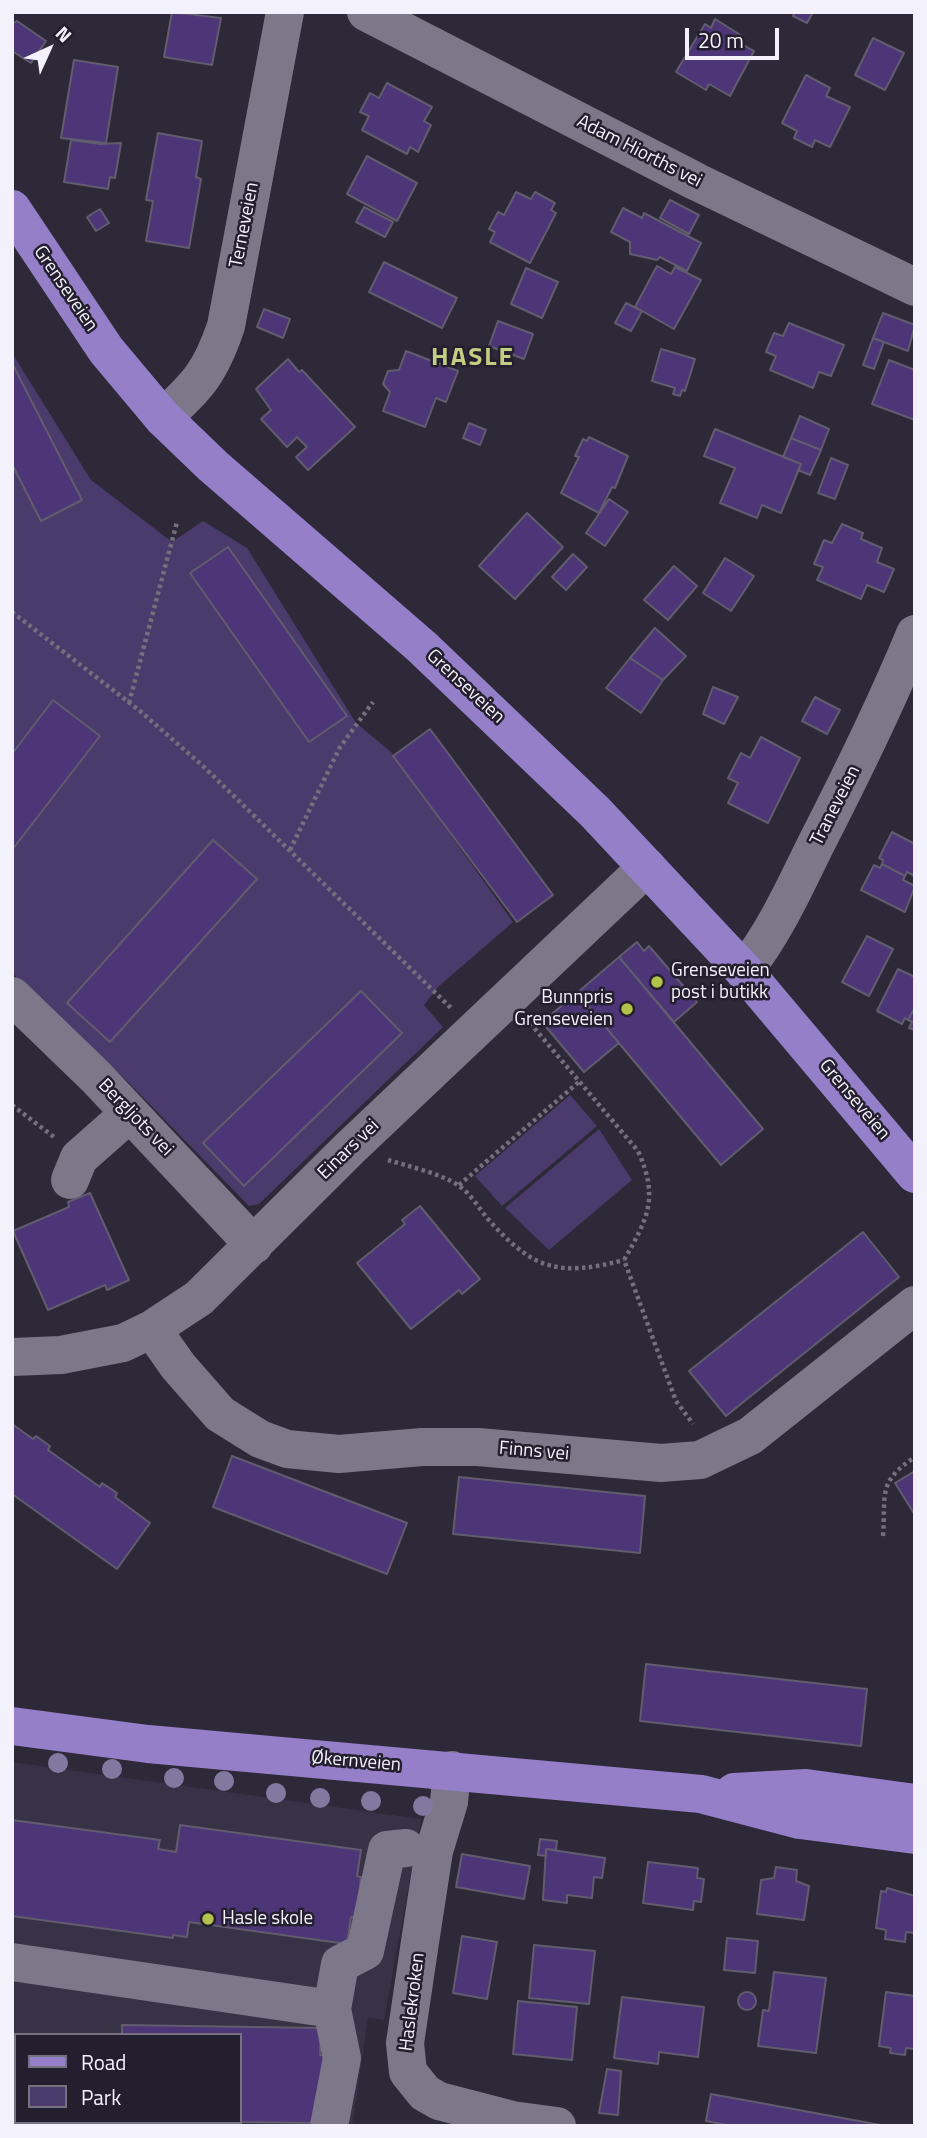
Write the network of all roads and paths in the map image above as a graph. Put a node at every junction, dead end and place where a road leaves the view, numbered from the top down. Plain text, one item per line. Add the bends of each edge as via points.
1 (285, 12) edge
2 (366, 12) edge
3 (12, 209) edge
4 (915, 287) edge
5 (163, 418) junction
6 (177, 522) dead end
7 (12, 612) edge
8 (915, 635) edge
9 (373, 702) dead end
10 (129, 703) junction
11 (290, 850) junction
12 (648, 867) junction
13 (744, 971) junction
14 (12, 996) edge
15 (509, 998) junction
16 (474, 1031) junction
17 (580, 1082) junction
18 (12, 1105) edge
19 (131, 1113) junction
20 (350, 1148) junction
21 (75, 1169) joint
22 (915, 1174) edge
23 (459, 1185) junction
24 (254, 1245) junction
25 (624, 1260) junction
26 (915, 1305) edge
27 (152, 1329) junction
28 (12, 1357) edge
29 (716, 1454) junction
30 (915, 1457) edge
31 (883, 1535) dead end
32 (12, 1726) edge
33 (452, 1770) junction
34 (701, 1794) junction
35 (915, 1803) edge
36 (915, 1835) edge
37 (406, 1848) dead end
38 (12, 1962) edge
39 (332, 2009) junction
40 (511, 2123) edge
41 (329, 2126) edge
42 (557, 2126) edge

1 - 5 street, Terneveien via 226,326 200,384
2 - 4 street, Adam Hiorths vei via 685,176
3 - 5 main road, Grenseveien via 106,350
5 - 12 main road, Grenseveien via 440,664
6 - 10 path
7 - 10 path
8 - 13 street, Traneveien via 854,770 772,932
9 - 11 path via 340,747
10 - 11 path
11 - 16 path
12 - 13 main road, Grenseveien
12 - 15 street, Einars vei
13 - 22 main road, Grenseveien
14 - 19 street, Bergljots vei
15 - 16 street, Einars vei
15 - 17 path
16 - 20 street, Einars vei
17 - 23 path
17 - 25 path via 638,1151 646,1170 649,1212
18 - 21 path
19 - 21 street
19 - 24 street, Bergljots vei
20 - 23 path
20 - 24 street, Einars vei
23 - 25 path via 506,1240 540,1264 575,1270
24 - 27 street, Einars vei via 199,1298
25 - 29 path via 676,1401
26 - 29 street, Finns vei via 750,1436
27 - 28 street, Einars vei via 93,1351
27 - 29 street, Finns vei via 220,1414 249,1433 288,1449 339,1454 478,1447 661,1463
30 - 31 path via 887,1481
32 - 33 main road, Økernveien via 148,1744
33 - 34 main road, Økernveien
33 - 40 street, Haslekroken via 449,1802 434,1851 405,2043 408,2072 425,2093 439,2101
34 - 35 main road, Økernveien via 806,1788
34 - 36 main road, Økernveien via 800,1820
37 - 39 street via 387,1850 365,1951 340,1964
38 - 39 street
39 - 41 street via 342,2058
40 - 42 street, Haslekroken

